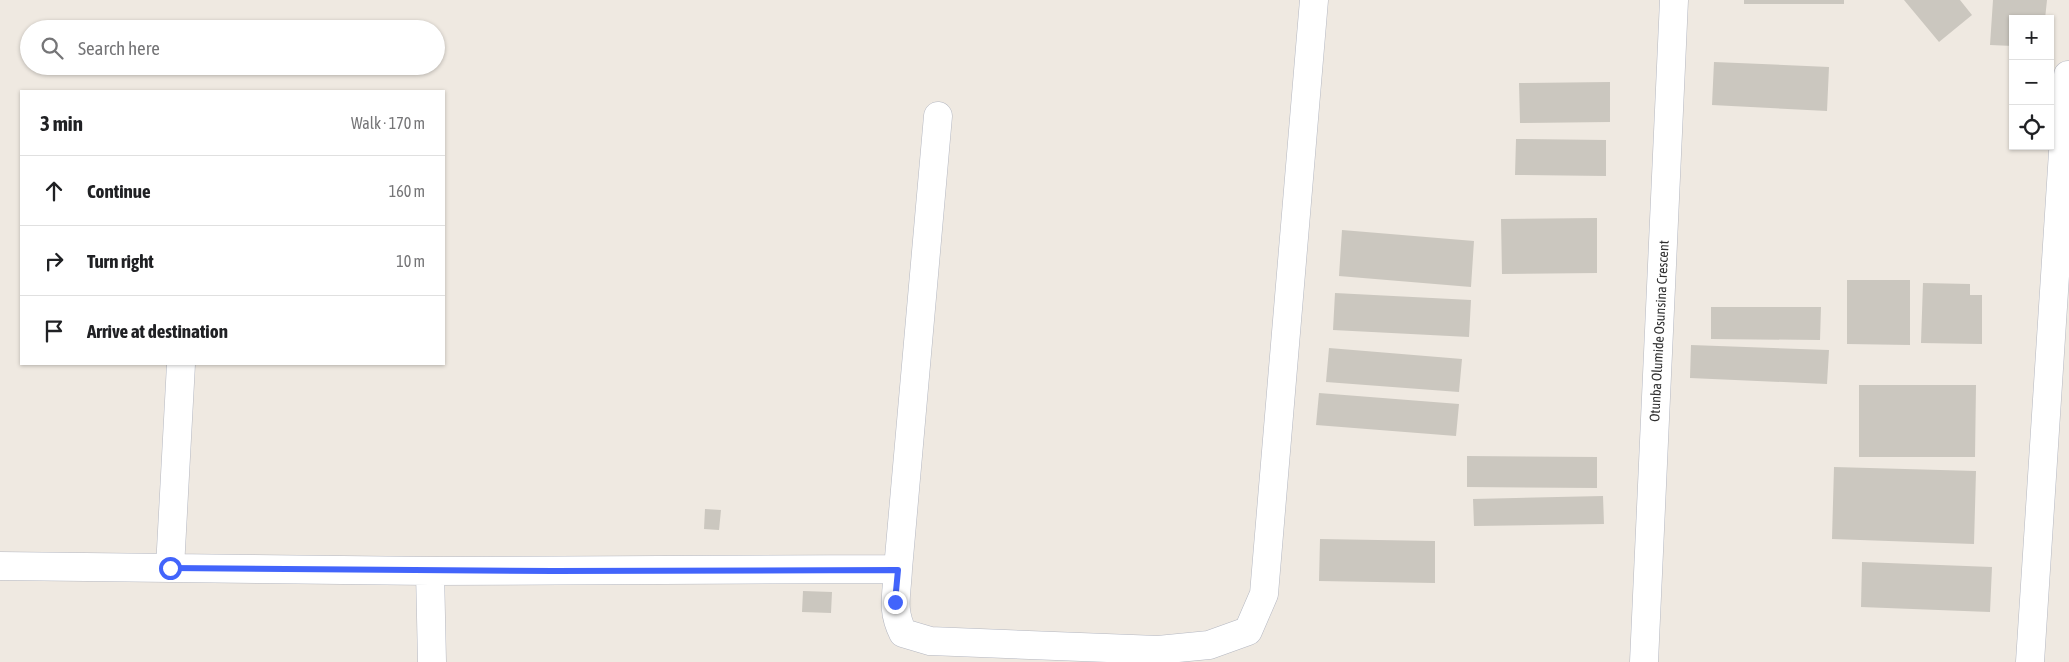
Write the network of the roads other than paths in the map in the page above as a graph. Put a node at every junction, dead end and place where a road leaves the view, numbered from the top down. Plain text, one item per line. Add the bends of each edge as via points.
1 (1314, 0) edge
2 (1674, 0) edge
3 (2068, 75) dead end
4 (938, 116) dead end
5 (181, 365) edge
6 (0, 566) edge
7 (170, 568) junction
8 (898, 570) junction
9 (430, 571) junction
10 (432, 662) edge
11 (1644, 662) edge
12 (2030, 662) edge

1 - 8 street via 1264,594 1248,631 1209,645 1158,650 930,642 903,633 896,619
2 - 11 street, Otunba Olumide Osunsina Crescent
3 - 12 street
4 - 8 street
5 - 7 street
6 - 7 street
7 - 9 street
8 - 9 street
9 - 10 street

